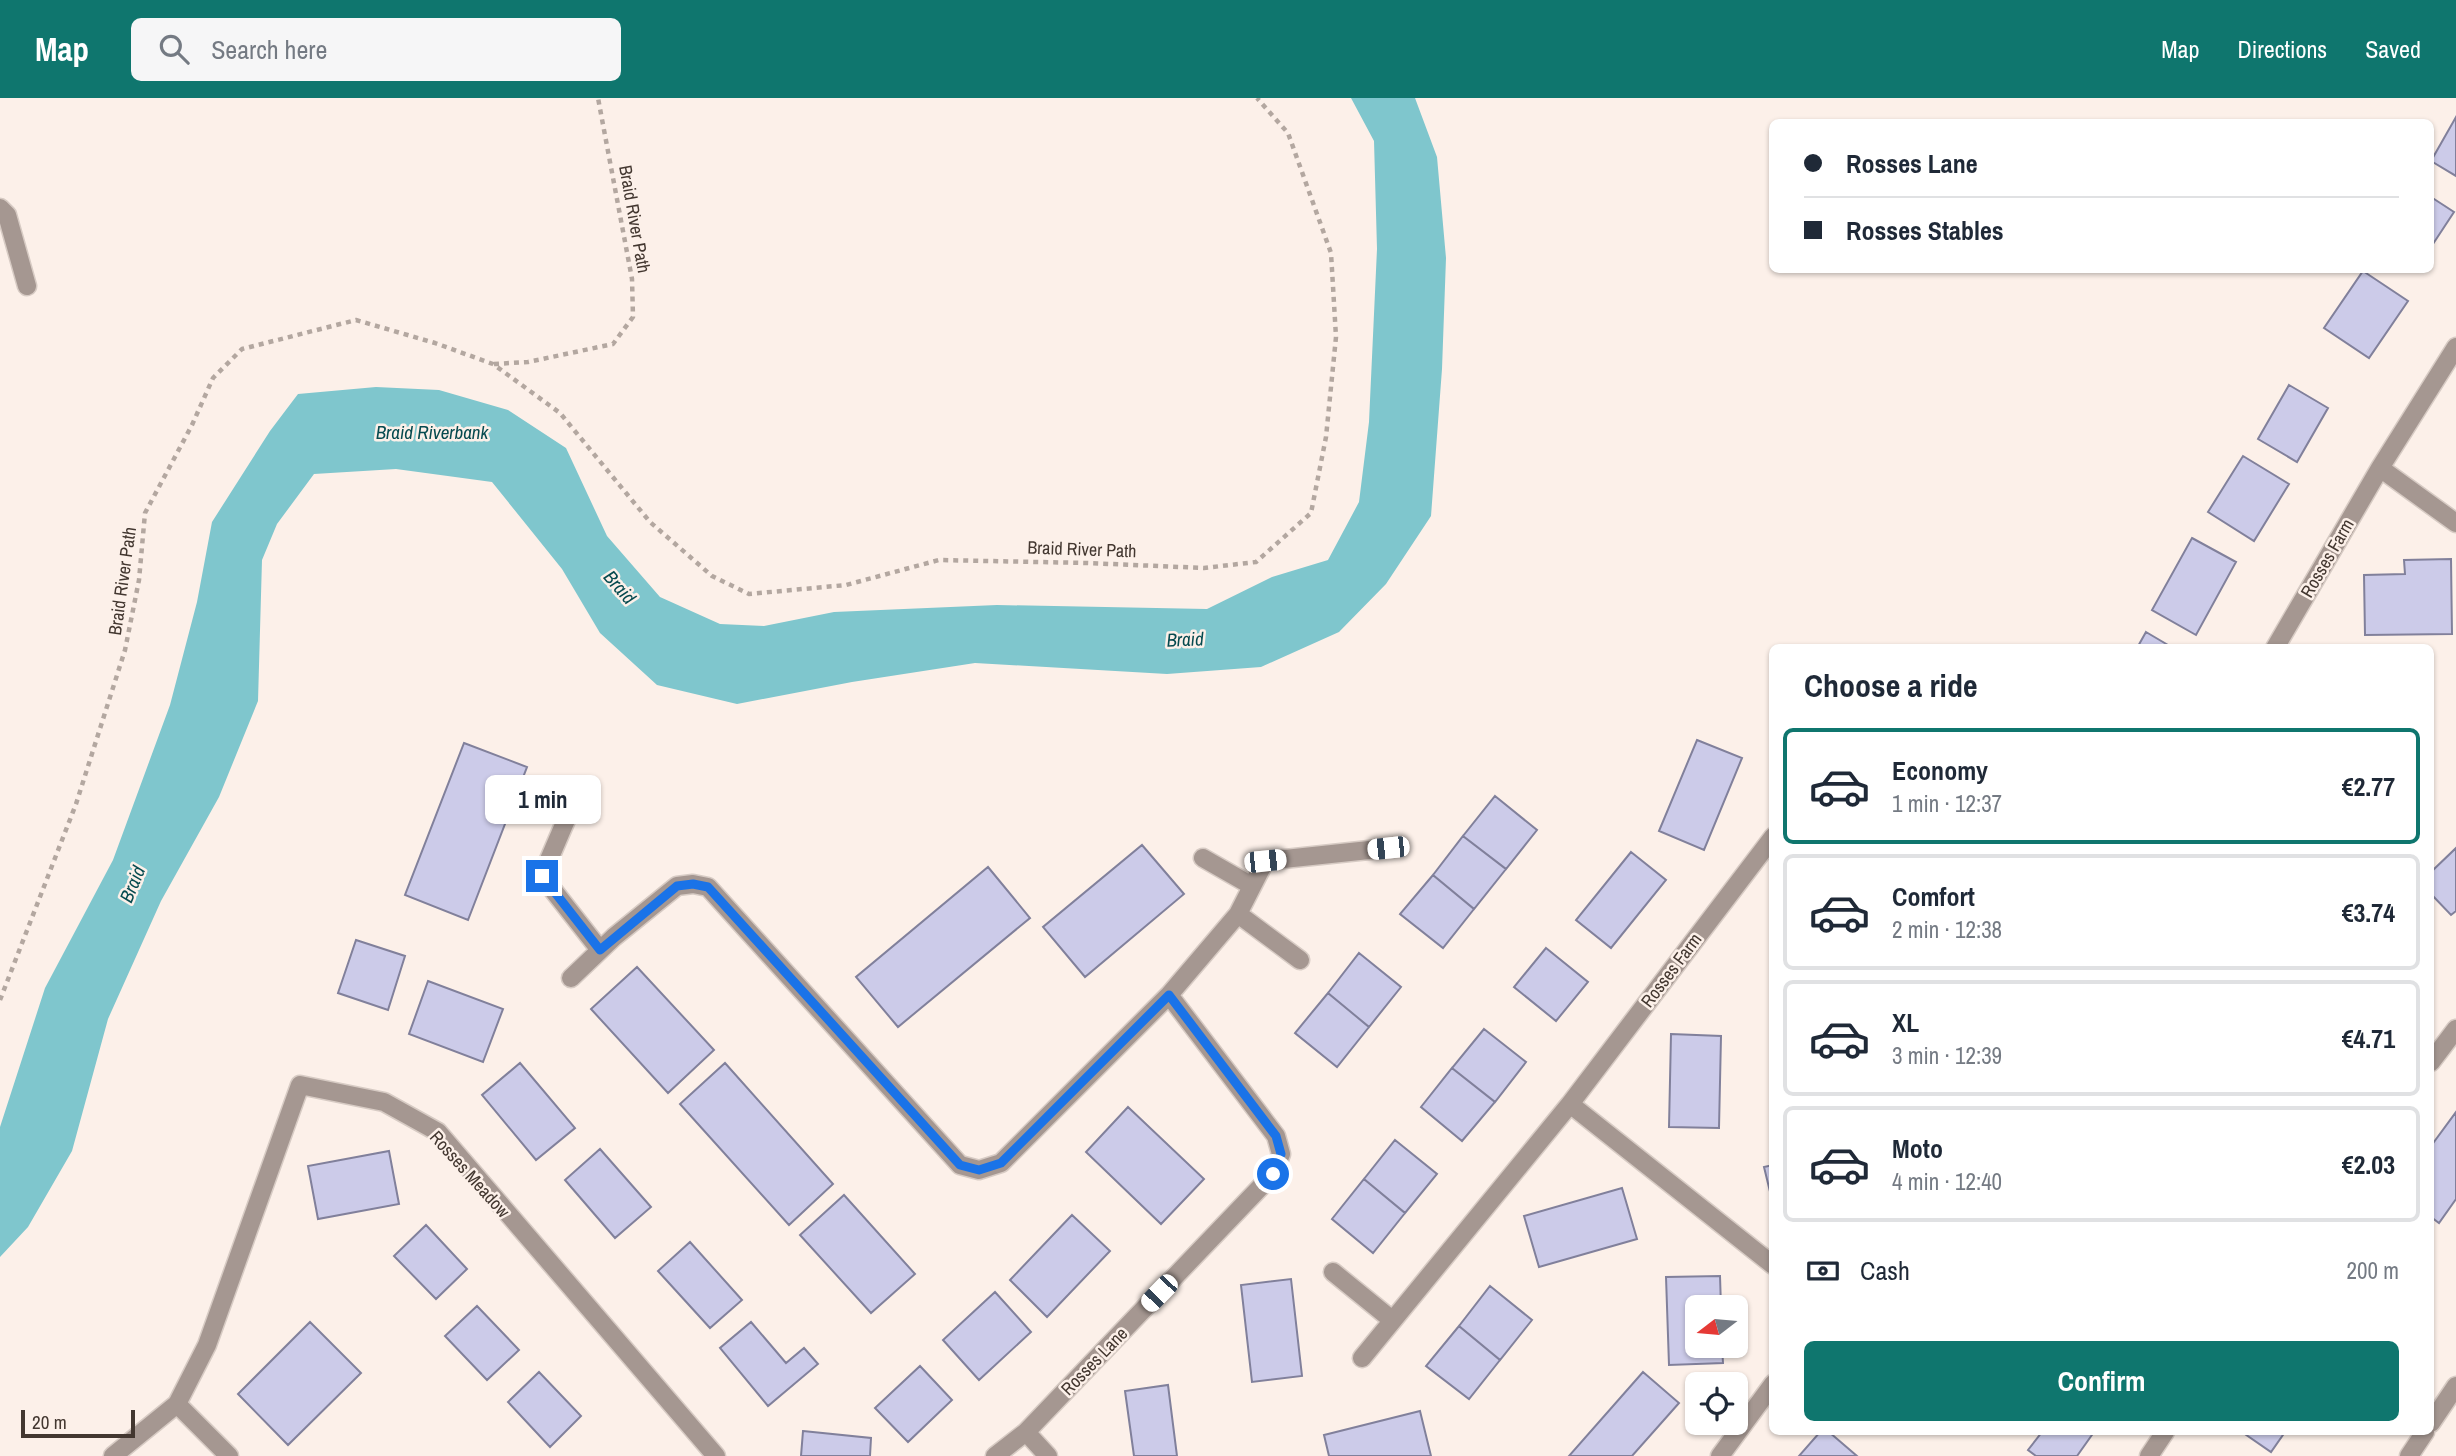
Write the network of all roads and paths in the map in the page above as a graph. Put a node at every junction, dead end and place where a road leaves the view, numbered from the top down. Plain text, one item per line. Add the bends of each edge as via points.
1 (598, 98) edge
2 (1257, 98) edge
3 (0, 208) edge
4 (27, 286) dead end
5 (2456, 347) edge
6 (493, 364) junction
7 (2380, 468) junction
8 (2456, 523) edge
9 (2277, 644) edge
10 (575, 799) dead end
11 (1769, 842) edge
12 (1388, 848) dead end
13 (1203, 858) dead end
14 (1252, 886) junction
15 (1238, 914) junction
16 (600, 950) junction
17 (1300, 960) dead end
18 (571, 978) dead end
19 (1169, 995) junction
20 (0, 1000) edge
21 (2456, 1029) edge
22 (2434, 1058) edge
23 (1570, 1104) junction
24 (1769, 1262) edge
25 (1333, 1272) dead end
26 (1392, 1320) junction
27 (1362, 1358) dead end
28 (2456, 1386) edge
29 (1769, 1389) edge
30 (177, 1404) junction
31 (2434, 1419) edge
32 (1026, 1432) junction
33 (2163, 1435) edge
34 (2423, 1435) edge
35 (113, 1456) edge
36 (229, 1456) edge
37 (716, 1456) edge
38 (995, 1456) edge
39 (1048, 1456) edge
40 (1720, 1456) edge
41 (2149, 1456) edge
42 (2409, 1456) edge

1 - 6 path, Braid River Path via 632,279 633,317 613,344 528,362
2 - 6 path, Braid River Path via 1288,134 1331,253 1336,337 1326,437 1311,513 1256,562 1204,568 939,560 846,585 749,593 712,576 661,531 560,413
3 - 4 street via 7,215
5 - 7 street, Rosses Farm
6 - 20 path, Braid River Path via 356,320 242,349 213,378 145,513 139,580 125,650 76,804
7 - 8 street
7 - 9 street, Rosses Farm
10 - 16 street via 542,876
11 - 23 street, Rosses Farm
12 - 14 street via 1265,861
13 - 14 street
14 - 15 street
15 - 17 street
15 - 19 street
16 - 18 street
16 - 19 street via 677,886 708,887 960,1165 979,1170 1001,1163
19 - 32 street, Rosses Lane via 1276,1136 1281,1154 1273,1174
21 - 22 street
23 - 24 street
23 - 26 street, Rosses Farm
25 - 26 street
26 - 27 street, Rosses Farm
28 - 31 street
29 - 40 street
30 - 35 street, Rosses Meadow
30 - 36 street
30 - 37 street, Rosses Meadow via 207,1345 300,1085 384,1102 438,1132
32 - 38 street, Rosses Lane
32 - 39 street
33 - 41 street
34 - 42 street

